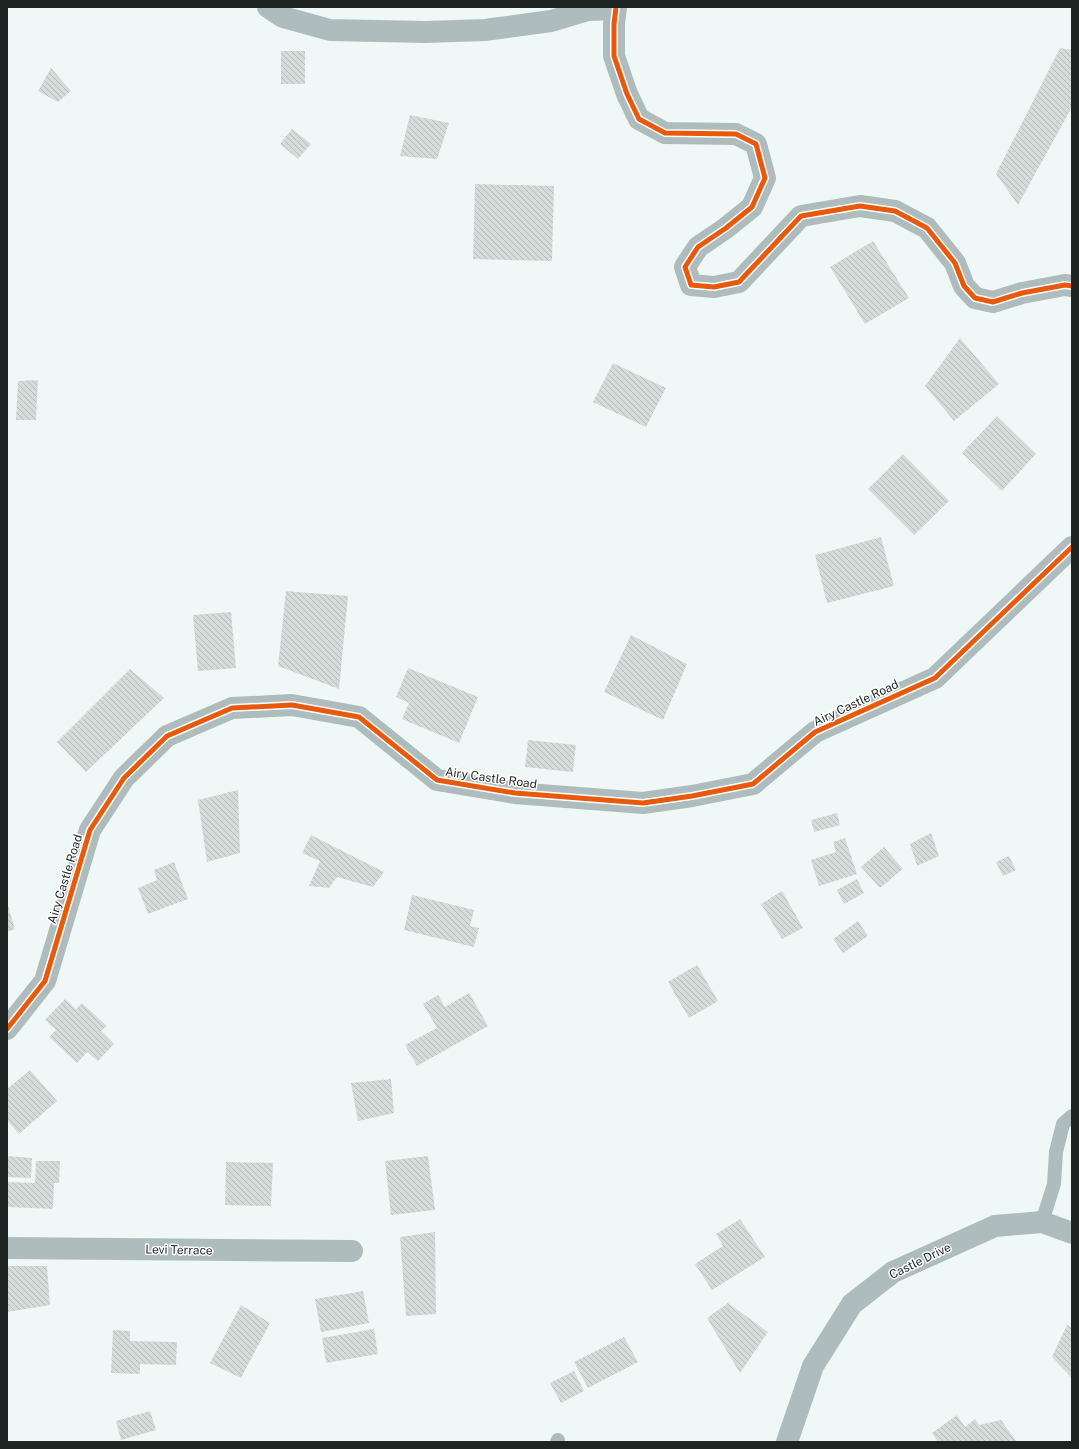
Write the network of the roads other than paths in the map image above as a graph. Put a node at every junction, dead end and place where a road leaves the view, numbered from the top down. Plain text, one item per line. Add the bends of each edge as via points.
1 (268, 7) edge
2 (616, 8) edge
3 (1072, 286) edge
4 (1072, 547) edge
5 (7, 1029) edge
6 (1072, 1116) edge
7 (1042, 1222) junction
8 (1072, 1233) edge
9 (7, 1248) edge
10 (352, 1251) dead end
11 (786, 1442) edge

1 - 2 street via 283,17 330,30 426,32 484,30 551,21 588,10
2 - 3 street via 614,56 627,94 640,119 665,133 736,134 756,144 765,178 752,206 698,247 685,266 691,285 714,286 739,282 801,216 860,206 896,211 928,228 955,263 964,286 976,298 993,302 1065,285
4 - 5 street, Airy Castle Road via 935,678 816,732 753,784 643,803 515,793 436,780 359,718 292,705 232,708 167,736 124,778 90,830 45,981
6 - 7 lane via 1063,1124 1056,1152 1054,1184
7 - 8 street, Castle Drive
7 - 11 street, Castle Drive via 995,1226 893,1272 852,1304 813,1366
9 - 10 street, Levi Terrace

